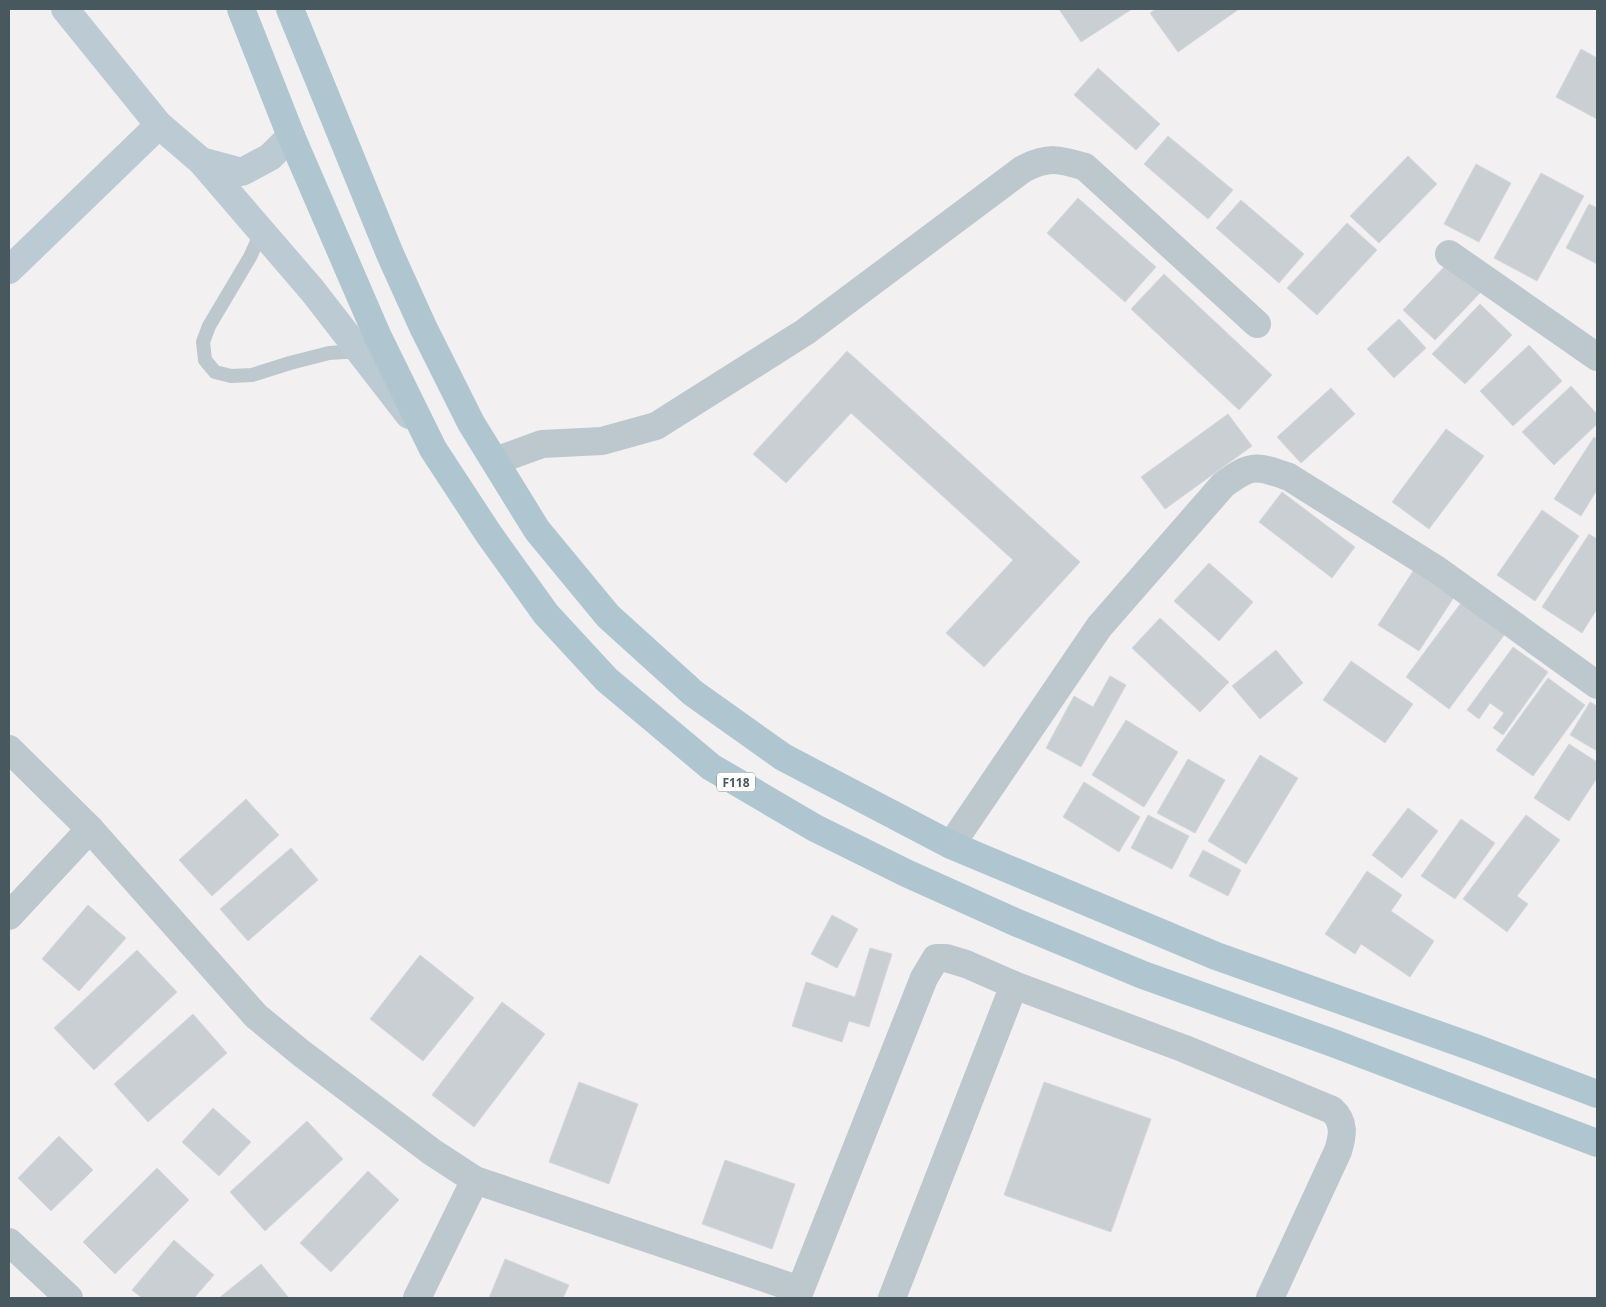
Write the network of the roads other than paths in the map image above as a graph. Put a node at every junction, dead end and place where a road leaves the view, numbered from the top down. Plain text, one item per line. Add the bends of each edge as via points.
1 (65, 9) edge
2 (241, 9) edge
3 (290, 9) edge
4 (159, 125) junction
5 (292, 136) junction
6 (201, 161) junction
7 (262, 232) junction
8 (1449, 254) dead end
9 (9, 270) edge
10 (1257, 324) dead end
11 (360, 351) junction
12 (1597, 357) edge
13 (429, 440) junction
14 (495, 461) junction
15 (1597, 685) edge
16 (9, 749) edge
17 (90, 829) junction
18 (951, 845) junction
19 (9, 916) edge
20 (1014, 985) junction
21 (1597, 1094) edge
22 (1597, 1143) edge
23 (475, 1180) junction
24 (9, 1242) edge
25 (798, 1294) edge
26 (69, 1298) edge
27 (417, 1298) edge
28 (892, 1298) edge
29 (1270, 1298) edge

1 - 4 main road
2 - 5 main road, F118
3 - 14 main road via 423,327 471,423
4 - 6 main road
4 - 9 main road
5 - 6 main road via 270,157 242,172
5 - 13 main road, F118 via 378,337
6 - 7 main road
7 - 11 main road
7 - 11 lane via 209,326 203,342 205,360 215,372 231,376 252,375 329,353
8 - 12 street
10 - 14 street via 1085,167 1063,160 1040,161 1023,169 805,332 656,426 602,441 542,444
11 - 13 main road
13 - 22 main road, F118 via 488,533 546,614 607,680 711,767 816,828 1015,922 1143,975
14 - 18 main road via 537,530 608,616 693,693 782,757
15 - 18 street via 1436,569 1289,477 1255,467 1223,484 1099,627
16 - 17 street
17 - 19 street
17 - 23 street via 256,1016 432,1152
18 - 21 main road via 1216,956
20 - 25 street via 946,958 936,958 931,964
20 - 28 street
20 - 29 street via 1185,1049 1332,1110 1338,1116 1343,1129 1338,1151
23 - 25 street
23 - 27 street
24 - 26 street

